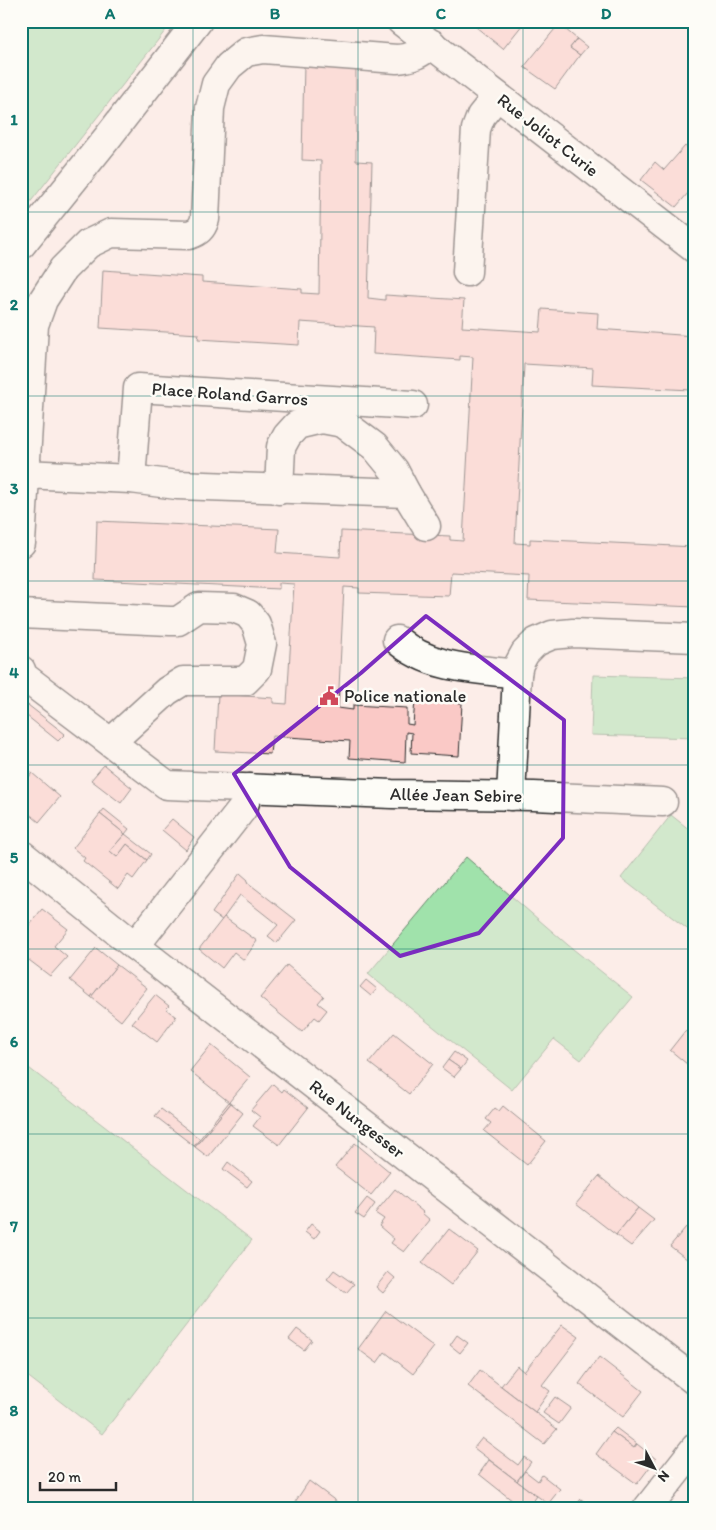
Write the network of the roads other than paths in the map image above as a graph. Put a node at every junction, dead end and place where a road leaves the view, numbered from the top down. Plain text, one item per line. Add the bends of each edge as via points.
1 (198, 21) edge
2 (402, 21) edge
3 (432, 44) junction
4 (497, 96) junction
5 (21, 245) edge
6 (695, 249) edge
7 (467, 272) dead end
8 (413, 405) dead end
9 (24, 474) junction
10 (131, 479) junction
11 (279, 490) junction
12 (406, 493) junction
13 (426, 526) dead end
14 (21, 543) edge
15 (21, 614) edge
16 (695, 638) edge
17 (397, 640) dead end
18 (21, 670) edge
19 (517, 674) junction
20 (111, 742) junction
21 (250, 788) junction
22 (511, 796) junction
23 (663, 802) dead end
24 (21, 854) edge
25 (135, 946) junction
26 (695, 1381) edge
27 (695, 1448) edge
28 (647, 1509) edge

1 - 5 street
2 - 3 street, Rue Joliot Curie
3 - 4 street, Rue Joliot Curie
3 - 9 street via 421,54 397,59 263,49 246,52 229,66 216,84 210,108 205,220 202,227 189,235 111,233 88,244 63,269 43,300 34,325
4 - 6 street, Rue Joliot Curie
4 - 7 street via 480,116 476,129
8 - 10 street, Place Roland Garros via 138,388
9 - 10 street
9 - 14 street
10 - 11 street via 177,485
11 - 12 street
11 - 12 street, Place Roland Garros via 282,447 287,436 298,425 322,419 343,423 375,447 394,470
12 - 13 street, Place Roland Garros
15 - 20 street via 170,622 178,621 199,607 234,608 248,614 256,624 262,644 256,669 245,681 183,681 167,691
16 - 19 street via 552,635 536,642 524,653
17 - 19 street via 415,653 446,666
18 - 20 street, Allée Jean Sebire via 22,676
19 - 22 street
20 - 21 street, Allée Jean Sebire via 167,785
21 - 22 street, Allée Jean Sebire
21 - 25 street via 243,808
22 - 23 street, Allée Jean Sebire
24 - 25 street, Rue Nungesser
25 - 26 street, Rue Nungesser
27 - 28 street

